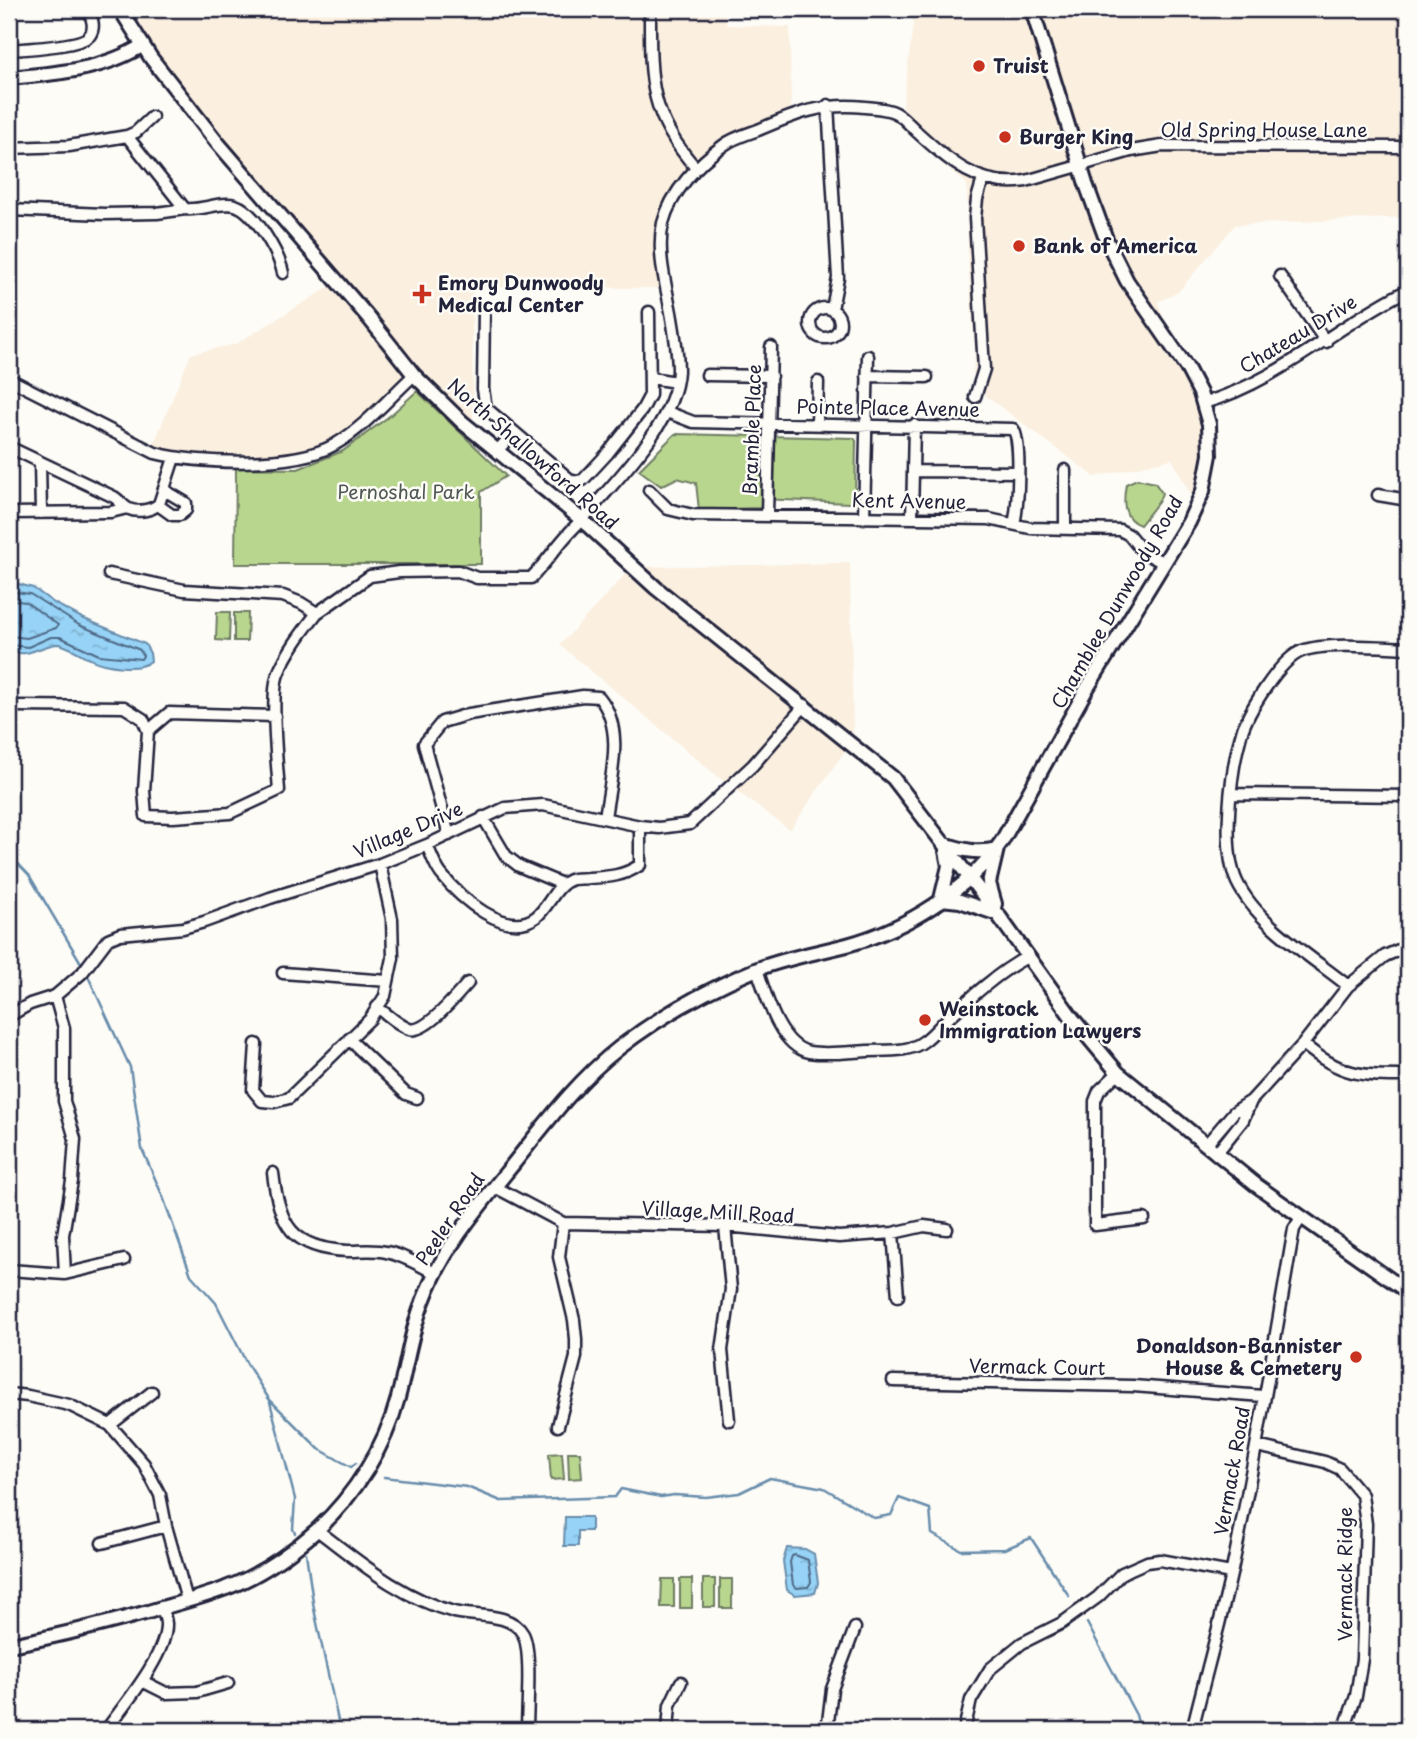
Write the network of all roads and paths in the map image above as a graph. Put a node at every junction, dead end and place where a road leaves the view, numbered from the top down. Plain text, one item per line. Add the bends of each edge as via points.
1 (88, 9) edge
2 (120, 9) edge
3 (649, 9) edge
4 (1032, 9) edge
5 (143, 45) junction
6 (9, 50) edge
7 (9, 78) edge
8 (828, 106) junction
9 (152, 117) dead end
10 (127, 136) junction
11 (1408, 146) edge
12 (9, 148) edge
13 (1080, 165) junction
14 (696, 168) junction
15 (983, 179) junction
16 (185, 209) junction
17 (9, 210) edge
18 (284, 273) dead end
19 (1280, 276) dead end
20 (1408, 290) edge
21 (484, 310) dead end
22 (832, 310) dead end
23 (649, 312) dead end
24 (1326, 342) junction
25 (771, 347) dead end
26 (868, 356) dead end
27 (414, 375) junction
28 (707, 375) dead end
29 (771, 376) junction
30 (867, 376) junction
31 (927, 377) dead end
32 (650, 378) junction
33 (9, 379) edge
34 (676, 382) junction
35 (818, 382) dead end
36 (975, 397) dead end
37 (1204, 403) junction
38 (667, 412) junction
39 (769, 423) junction
40 (817, 423) junction
41 (867, 425) junction
42 (914, 425) junction
43 (516, 435) junction
44 (9, 447) edge
45 (498, 450) junction
46 (174, 458) junction
47 (40, 462) junction
48 (913, 471) junction
49 (1017, 472) junction
50 (1065, 475) dead end
51 (164, 490) junction
52 (649, 490) dead end
53 (1378, 495) dead end
54 (1408, 500) edge
55 (158, 505) junction
56 (127, 508) junction
57 (9, 513) edge
58 (41, 513) junction
59 (767, 514) junction
60 (864, 518) junction
61 (912, 518) junction
62 (582, 520) junction
63 (1014, 524) junction
64 (1065, 528) junction
65 (1164, 564) junction
66 (108, 574) dead end
67 (317, 613) junction
68 (1408, 648) edge
69 (805, 705) junction
70 (16, 706) dead end
71 (275, 716) junction
72 (148, 731) junction
73 (1232, 794) junction
74 (1408, 796) edge
75 (483, 817) junction
76 (605, 818) junction
77 (640, 826) junction
78 (449, 835) junction
79 (944, 844) junction
80 (427, 845) junction
81 (997, 849) junction
82 (380, 864) junction
83 (970, 878) junction
84 (562, 884) junction
85 (941, 899) junction
86 (998, 914) junction
87 (1408, 946) edge
88 (1027, 957) junction
89 (757, 969) junction
90 (284, 973) dead end
91 (388, 981) junction
92 (468, 983) dead end
93 (1348, 986) junction
94 (55, 996) junction
95 (377, 1007) junction
96 (9, 1016) edge
97 (349, 1039) junction
98 (256, 1044) dead end
99 (1303, 1044) junction
100 (1118, 1073) junction
101 (1408, 1076) edge
102 (417, 1098) dead end
103 (1251, 1101) junction
104 (1206, 1145) junction
105 (1216, 1154) junction
106 (274, 1173) dead end
107 (495, 1187) junction
108 (1301, 1218) junction
109 (1144, 1219) dead end
110 (564, 1223) junction
111 (726, 1226) junction
112 (947, 1229) dead end
113 (893, 1233) junction
114 (124, 1260) dead end
115 (9, 1270) edge
116 (435, 1273) junction
117 (65, 1274) junction
118 (1408, 1292) edge
119 (898, 1296) dead end
120 (893, 1381) dead end
121 (152, 1392) dead end
122 (9, 1394) edge
123 (1263, 1396) junction
124 (729, 1420) dead end
125 (110, 1425) junction
126 (558, 1426) dead end
127 (1256, 1446) junction
128 (166, 1527) junction
129 (319, 1528) junction
130 (102, 1543) dead end
131 (1231, 1573) junction
132 (187, 1600) junction
133 (162, 1607) junction
134 (855, 1628) dead end
135 (9, 1645) edge
136 (142, 1681) junction
137 (681, 1682) dead end
138 (228, 1683) dead end
139 (106, 1730) edge
140 (527, 1730) edge
141 (668, 1730) edge
142 (827, 1730) edge
143 (964, 1730) edge
144 (1192, 1730) edge
145 (1344, 1730) edge

1 - 6 street via 93,26 87,38
2 - 5 street, North Shallowford Road
3 - 14 street via 658,112 676,146
4 - 13 street, Chamblee Dunwoody Road
5 - 7 street via 77,69
5 - 27 street, North Shallowford Road via 216,141
8 - 14 street, Old Spring House Lane via 790,116 725,144
8 - 15 street, Old Spring House Lane via 895,113 951,163
8 - 22 street via 838,278
9 - 10 street
10 - 12 street via 69,146
10 - 16 street
11 - 13 street, Old Spring House Lane via 1169,146
13 - 15 street, Old Spring House Lane via 1018,183
13 - 37 street, Chamblee Dunwoody Road via 1114,257
14 - 34 street, Old Spring House Lane via 669,205 661,246 677,357
15 - 36 street via 975,218 984,369
16 - 17 street via 104,214
16 - 18 street via 199,211 224,204 245,211 274,247
19 - 24 street
20 - 24 street, Chateau Drive via 1375,306
21 - 43 street via 486,408
23 - 32 street
24 - 37 street, Chateau Drive via 1268,375
25 - 29 street, Bramble Place
26 - 30 street
27 - 45 street, North Shallowford Road
27 - 46 street via 333,446 302,458
28 - 29 street
29 - 39 street, Bramble Place
30 - 31 street
30 - 41 street
32 - 34 street
32 - 43 street via 650,395 642,410 583,480 573,482
33 - 46 street via 120,437
34 - 38 street, Old Spring House Lane
35 - 40 street
37 - 65 street, Chamblee Dunwoody Road via 1210,439 1206,481
38 - 39 street, Pointe Place Avenue via 692,422
38 - 62 street, Old Spring House Lane
39 - 40 street, Pointe Place Avenue
39 - 59 street, Bramble Place
40 - 41 street, Pointe Place Avenue
41 - 42 street, Pointe Place Avenue
41 - 60 street
42 - 48 street
42 - 49 street, Pointe Place Avenue via 1013,429 1018,440
43 - 45 street
44 - 47 street
45 - 62 street, North Shallowford Road
46 - 51 street
47 - 56 street via 119,499
47 - 58 street
48 - 49 street
48 - 61 street
49 - 63 street, Pointe Place Avenue
50 - 64 street
51 - 55 street
51 - 55 street via 186,503 186,510 172,515
52 - 59 street, Kent Avenue via 675,512
53 - 54 street
55 - 56 street via 148,510
56 - 58 street
57 - 58 street
59 - 60 street, Kent Avenue
60 - 61 street, Kent Avenue
61 - 63 street, Kent Avenue
62 - 67 street, Old Spring House Lane via 531,578 477,578 458,571 370,576
62 - 69 street, North Shallowford Road via 656,587
63 - 64 street, Kent Avenue
64 - 65 street, Kent Avenue via 1120,530
65 - 81 street, Chamblee Dunwoody Road via 1086,690
66 - 67 street via 184,590 283,596
67 - 71 street via 277,676
68 - 73 street via 1326,647 1302,651 1289,659 1241,732
69 - 77 street, Village Drive via 752,765 690,824
69 - 79 street, North Shallowford Road via 892,778
70 - 72 street via 124,707 143,719
71 - 72 street via 169,713
71 - 72 street via 279,790 230,813 146,816
73 - 74 street
73 - 93 street via 1229,822 1236,880 1256,911
75 - 76 street, Village Drive via 505,808 543,805
75 - 78 street, Village Drive
75 - 84 street via 506,856
76 - 77 street, Village Drive
76 - 78 street via 615,731 609,709 599,697 583,696 442,722 424,744
77 - 84 street via 640,865 625,875
78 - 80 street, Village Drive
79 - 81 street via 973,852
79 - 83 street, North Shallowford Road
79 - 85 street via 949,866
80 - 82 street, Village Drive
80 - 84 street via 440,873 478,909 499,921 535,917
81 - 83 street, Chamblee Dunwoody Road
81 - 86 street via 989,883
82 - 91 street via 392,919 393,958
82 - 94 street, Village Drive via 183,928 120,933 108,939
83 - 85 street, Peeler Road
83 - 86 street
85 - 86 street
85 - 89 street, Peeler Road via 874,937
86 - 88 street
87 - 93 street via 1385,956
88 - 89 street via 916,1046 821,1053 795,1047 780,1028
88 - 100 street
89 - 107 street, Peeler Road via 700,996 607,1058 556,1110
90 - 91 street
91 - 95 street
92 - 95 street via 420,1029 411,1030
93 - 99 street
94 - 96 street, Village Drive
94 - 117 street via 64,1028 64,1101 75,1139 64,1235
95 - 97 street
97 - 98 street via 289,1098 274,1102 262,1101 253,1090
97 - 102 street via 406,1094
99 - 101 street via 1360,1076
99 - 103 street
100 - 104 street
100 - 109 street via 1095,1101 1095,1225
103 - 104 street via 1234,1112
103 - 105 street via 1243,1120
104 - 105 street
105 - 108 street
106 - 116 street via 280,1212 304,1242 318,1249 383,1251
107 - 110 street, Village Mill Road
107 - 116 street, Peeler Road
108 - 118 street
108 - 123 street, Vermack Road via 1294,1229
110 - 111 street, Village Mill Road
110 - 126 street via 559,1256 574,1320 576,1357
111 - 113 street, Village Mill Road via 839,1237
111 - 124 street via 731,1289 722,1360
112 - 113 street, Village Mill Road via 923,1226
113 - 119 street
114 - 117 street
115 - 117 street
116 - 129 street, Peeler Road via 386,1433 361,1477
120 - 123 street, Vermack Court via 1133,1386
121 - 125 street
122 - 125 street via 69,1405
123 - 127 street, Vermack Road
125 - 128 street via 153,1479
127 - 131 street, Vermack Road
127 - 145 street, Vermack Ridge via 1325,1462 1340,1469 1362,1495 1366,1524 1362,1659
128 - 130 street
128 - 132 street
129 - 132 street, Peeler Road via 249,1577
129 - 140 street via 407,1594 457,1613 512,1623 522,1633 527,1658
131 - 143 street via 1160,1560 1122,1573 1098,1597 1062,1623 1022,1643 990,1669 971,1700
131 - 144 street, Vermack Road
132 - 133 street, Peeler Road
133 - 135 street, Peeler Road via 73,1633
133 - 136 street via 163,1640
134 - 142 street via 832,1689
136 - 138 street via 166,1693 197,1692
136 - 139 street
137 - 141 street via 670,1705

